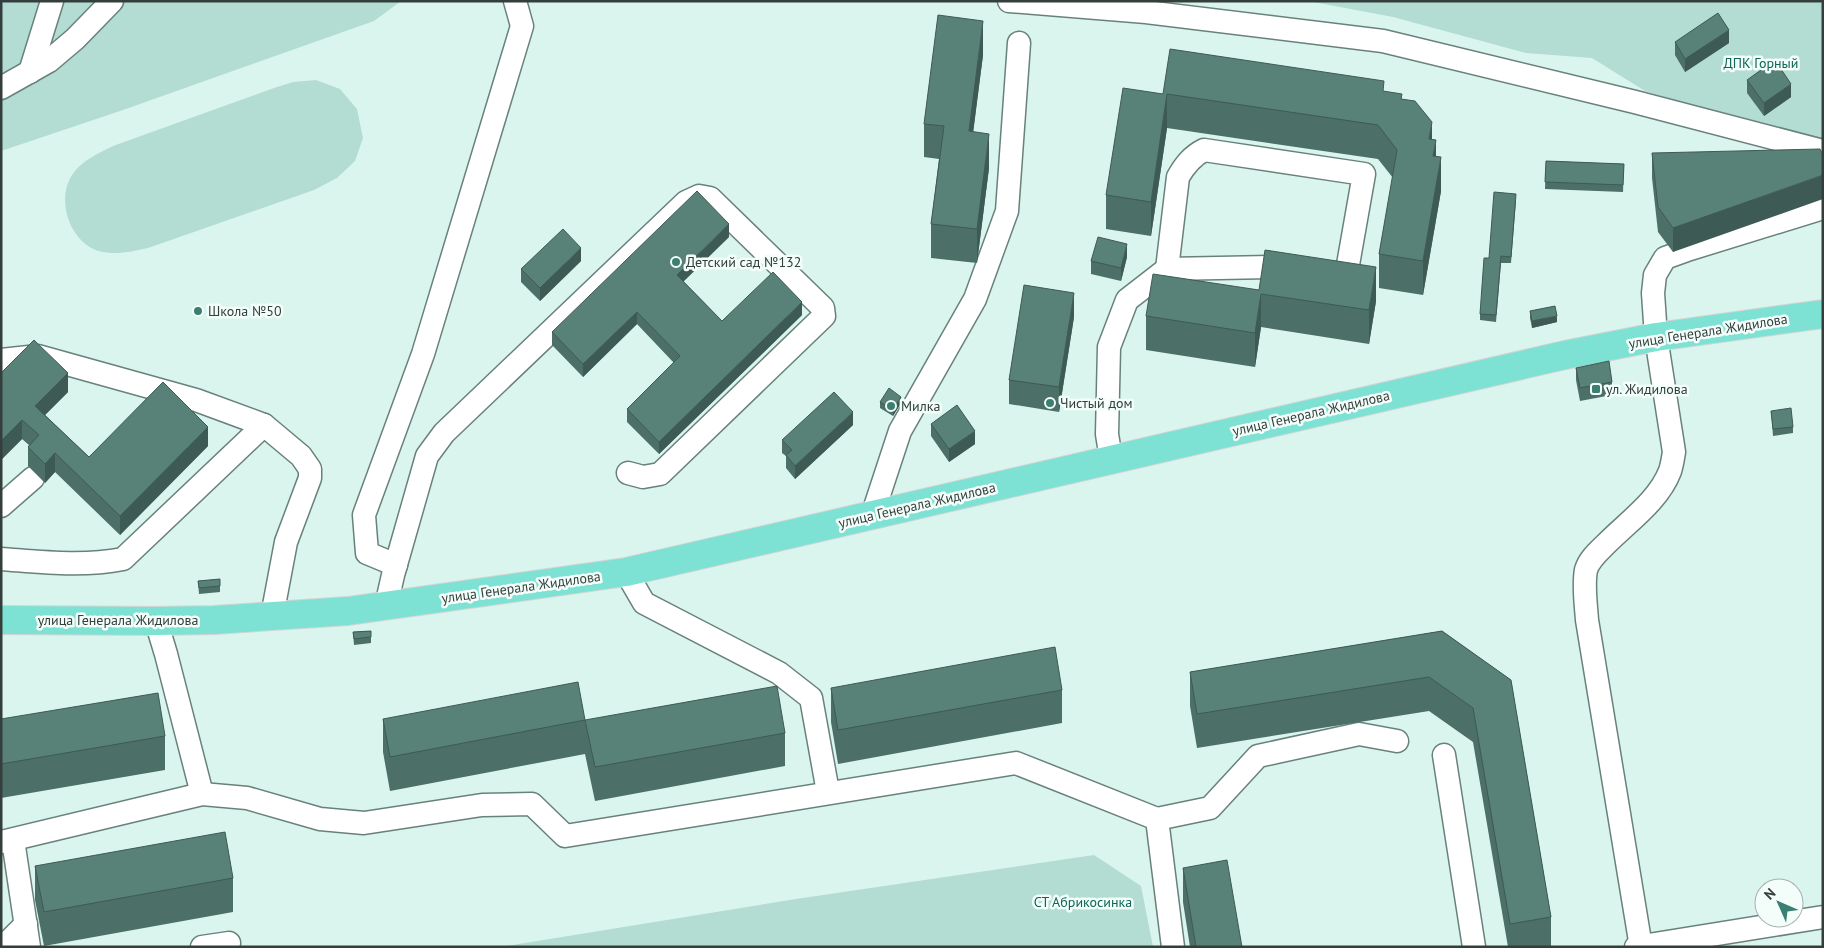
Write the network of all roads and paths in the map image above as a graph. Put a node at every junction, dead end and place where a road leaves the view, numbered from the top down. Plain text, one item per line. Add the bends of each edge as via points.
1 (52, 1) edge
2 (112, 1) edge
3 (515, 1) edge
4 (1009, 1) edge
5 (1019, 43) dead end
6 (30, 72) junction
7 (1, 88) edge
8 (1823, 151) edge
9 (1823, 208) edge
10 (1167, 269) junction
11 (1823, 314) edge
12 (1656, 337) junction
13 (1, 360) edge
14 (264, 425) junction
15 (1111, 459) junction
16 (628, 472) dead end
17 (33, 478) dead end
18 (1, 506) edge
19 (872, 516) junction
20 (1, 559) edge
21 (396, 565) junction
22 (626, 572) junction
23 (386, 606) junction
24 (272, 616) junction
25 (1, 620) edge
26 (156, 621) junction
27 (1397, 741) dead end
28 (1444, 755) dead end
29 (828, 792) junction
30 (202, 794) junction
31 (1157, 819) junction
32 (7, 841) edge
33 (1823, 917) edge
34 (26, 924) junction
35 (229, 943) dead end
36 (1639, 946) edge
37 (3, 947) edge
38 (29, 947) edge
39 (202, 947) edge
40 (1173, 947) edge
41 (1474, 947) edge

1 - 6 street
2 - 6 street via 75,39
3 - 21 street via 522,26 423,354 364,515 367,553
4 - 8 street via 1146,12 1384,41
5 - 19 street via 1007,211 975,299 900,430
6 - 7 street
9 - 12 street via 1665,258 1655,274
10 - 10 street via 1270,267 1346,276 1364,174 1204,150 1185,165 1178,177
10 - 15 street via 1127,300 1108,347 1107,434
11 - 12 main road, улица Генерала Жидилова
12 - 15 main road, улица Генерала Жидилова
12 - 36 street via 1674,452 1671,470 1649,504 1590,561 1586,571 1587,620
13 - 14 street via 38,356 196,400
14 - 20 street via 123,559 78,564
14 - 24 street via 301,456 310,469 310,478 286,542
15 - 19 main road, улица Генерала Жидилова
16 - 21 street via 644,477 660,474 824,316 823,308 710,198 699,196 686,202 444,433 427,456
17 - 18 street
19 - 22 main road, улица Генерала Жидилова
21 - 23 street
22 - 23 main road, улица Генерала Жидилова
22 - 29 street via 644,603 779,672 811,698
23 - 24 main road, улица Генерала Жидилова
24 - 26 main road, улица Генерала Жидилова
25 - 26 main road, улица Генерала Жидилова
26 - 30 street
27 - 31 street via 1359,734 1258,756 1210,808
28 - 41 street
29 - 30 street via 565,836 532,804 482,805 364,824 320,819 247,798
29 - 31 street via 1016,763
30 - 32 street
31 - 40 street
32 - 34 street
33 - 36 street
34 - 37 street
34 - 38 street
35 - 39 street

